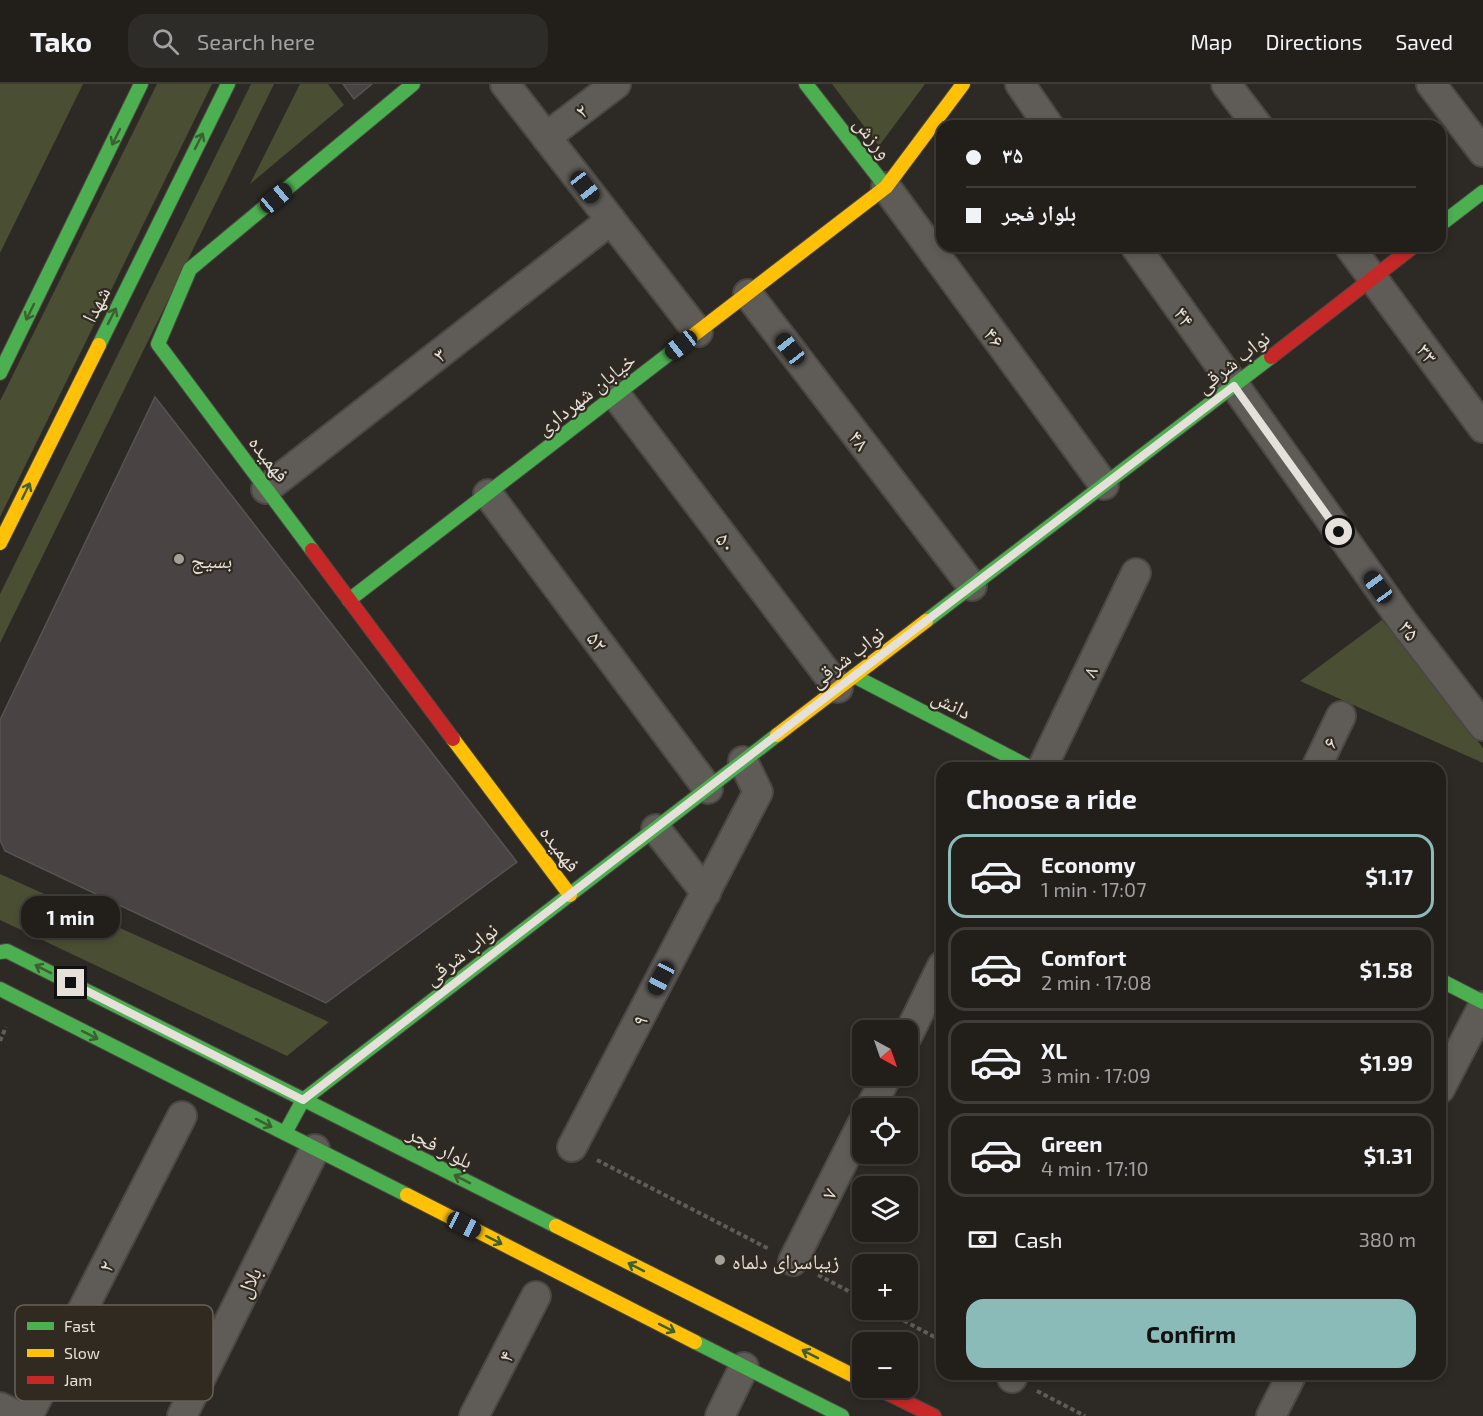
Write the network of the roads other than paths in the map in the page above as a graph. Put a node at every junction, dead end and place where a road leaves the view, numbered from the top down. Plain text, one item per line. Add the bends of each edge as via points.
1 (141, 84) edge
2 (228, 84) edge
3 (413, 84) edge
4 (506, 84) edge
5 (616, 84) edge
6 (806, 84) edge
7 (963, 84) edge
8 (1020, 84) edge
9 (1226, 84) edge
10 (1431, 84) edge
11 (936, 120) edge
12 (936, 120) edge
13 (1045, 120) edge
14 (1253, 120) edge
15 (546, 137) junction
16 (1483, 152) edge
17 (886, 188) junction
18 (1483, 192) edge
19 (611, 220) junction
20 (1446, 220) edge
21 (1139, 252) edge
22 (1354, 252) edge
23 (1406, 252) edge
24 (1373, 278) junction
25 (748, 294) junction
26 (698, 332) junction
27 (0, 373) edge
28 (1234, 386) junction
29 (616, 395) junction
30 (1483, 428) edge
31 (1104, 485) junction
32 (266, 489) junction
33 (488, 494) junction
34 (0, 543) edge
35 (1136, 573) dead end
36 (972, 586) junction
37 (349, 600) junction
38 (846, 682) junction
39 (1341, 716) dead end
40 (1483, 726) edge
41 (743, 761) junction
42 (1018, 762) edge
43 (1045, 762) edge
44 (1319, 762) edge
45 (708, 789) junction
46 (656, 829) junction
47 (706, 893) junction
48 (570, 895) junction
49 (0, 952) edge
50 (936, 978) edge
51 (1446, 983) edge
52 (0, 989) edge
53 (1483, 1004) edge
54 (915, 1020) edge
55 (1446, 1077) edge
56 (303, 1100) junction
57 (182, 1116) dead end
58 (285, 1134) junction
59 (852, 1144) edge
60 (572, 1147) road end
61 (315, 1149) junction
62 (793, 1261) road end
63 (536, 1296) dead end
64 (85, 1305) edge
65 (213, 1354) edge
66 (744, 1367) junction
67 (852, 1375) edge
68 (1289, 1380) edge
69 (893, 1398) edge
70 (36, 1401) edge
71 (189, 1401) edge
72 (0, 1407) edge
73 (18, 1416) edge
74 (28, 1416) edge
75 (182, 1416) edge
76 (474, 1416) edge
77 (720, 1416) edge
78 (842, 1416) edge
79 (934, 1416) edge
80 (1271, 1416) edge

1 -> 27 main road
34 -> 2 main road, شهدا
3 - 32 main road, فهمیده via 190,269 158,344
4 - 15 street
5 - 15 street, ۲
6 - 17 main road, ورزش
7 - 12 main road, خیابان شهرداری
8 - 13 street
9 - 14 street
10 - 16 street
11 - 17 main road, خیابان شهرداری
15 - 19 street
17 - 25 main road, خیابان شهرداری
17 - 31 street, ۴۶
18 - 20 main road
19 - 26 street
19 - 32 street, ۳
21 - 28 street, ۴۴
22 - 24 street, ۳۳
23 - 24 main road, نواب شرقی
24 - 28 main road, نواب شرقی
24 - 30 street, ۳۳
25 - 26 main road, خیابان شهرداری
25 - 36 street, ۴۸
26 - 29 main road, خیابان شهرداری
28 - 31 main road, نواب شرقی
28 - 40 street, ۳۵
29 - 33 main road, خیابان شهرداری
29 - 38 street, ۵۰
31 - 36 main road, نواب شرقی
32 - 37 main road, فهمیده
33 - 37 main road, خیابان شهرداری
33 - 45 street, ۵۲
35 - 43 street, ۸
36 - 38 main road, نواب شرقی
37 - 48 main road, فهمیده
38 - 41 main road, نواب شرقی
38 - 42 main road, دانش
39 - 44 street, ۶
41 - 45 main road, نواب شرقی
41 - 47 street, ۹ via 758,792
45 - 46 main road, نواب شرقی
46 - 47 street
46 - 48 main road, نواب شرقی
47 - 60 street, ۹
48 - 56 main road, نواب شرقی
56 -> 49 main road, بلوار فجر via 7,951
50 - 54 street
51 - 53 main road
52 -> 58 main road
53 - 55 street
56 - 58 main road
67 -> 56 main road, بلوار فجر
57 - 64 street, ۲
58 - 61 main road
59 - 62 street, ۷
61 - 65 street, بلال
61 -> 66 main road
63 - 76 street, ۴
66 - 77 street
66 - 78 main road
68 - 80 street
69 - 79 main road
70 - 74 street, ۲
71 - 75 street, بلال
72 - 73 street

